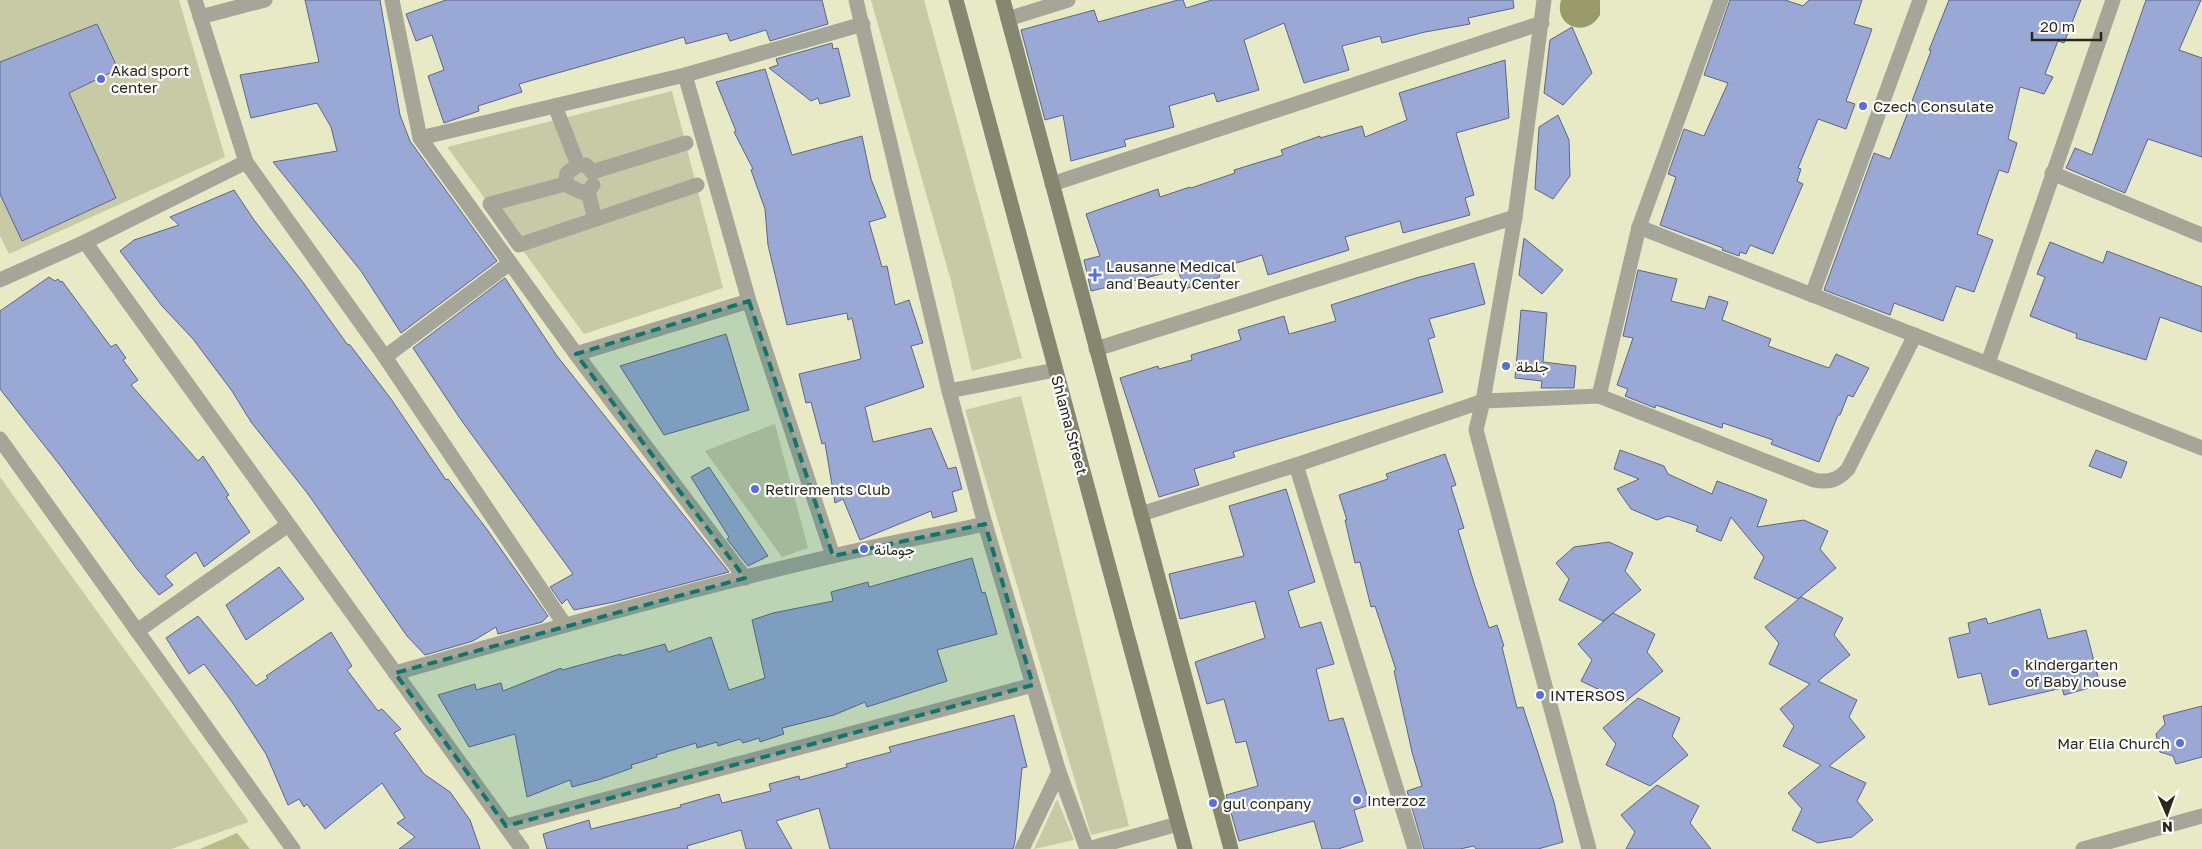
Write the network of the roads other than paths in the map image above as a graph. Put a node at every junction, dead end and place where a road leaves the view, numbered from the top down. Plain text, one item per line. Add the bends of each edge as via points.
1 (195, 0) edge
2 (265, 0) edge
3 (392, 0) edge
4 (856, 0) edge
5 (956, 0) edge
6 (1003, 0) edge
7 (1068, 0) edge
8 (1544, 0) edge
9 (1721, 0) edge
10 (1920, 0) edge
11 (2113, 0) edge
12 (200, 17) junction
13 (1008, 19) junction
14 (1542, 23) junction
15 (863, 24) junction
16 (685, 76) junction
17 (555, 106) junction
18 (420, 138) junction
19 (686, 143) dead end
20 (246, 162) junction
21 (578, 165) junction
22 (592, 172) junction
23 (2052, 173) junction
24 (565, 184) junction
25 (1052, 184) junction
26 (697, 185) dead end
27 (588, 192) junction
28 (1515, 216) junction
29 (595, 219) junction
30 (1639, 227) junction
31 (2202, 235) edge
32 (85, 242) junction
33 (510, 264) junction
34 (0, 280) edge
35 (1812, 295) junction
36 (749, 301) junction
37 (1915, 335) junction
38 (1096, 350) junction
39 (576, 354) junction
40 (385, 357) junction
41 (1988, 363) junction
42 (1055, 370) junction
43 (949, 391) junction
44 (1599, 396) junction
45 (1483, 401) junction
46 (0, 439) edge
47 (2202, 448) edge
48 (1296, 465) junction
49 (1141, 514) junction
50 (985, 524) junction
51 (288, 525) junction
52 (833, 556) junction
53 (746, 578) junction
54 (565, 624) junction
55 (137, 631) junction
56 (395, 673) junction
57 (1033, 685) junction
58 (1059, 772) junction
59 (2202, 816) edge
60 (1178, 824) junction
61 (506, 826) junction
62 (292, 849) edge
63 (522, 849) edge
64 (1022, 849) edge
65 (1087, 849) edge
66 (1185, 849) edge
67 (1231, 849) edge
68 (1415, 849) edge
69 (1589, 849) edge
70 (2086, 849) edge

1 - 12 street
2 - 12 street
3 - 18 street
4 - 15 street
5 - 42 main road, Shlama Street
6 - 13 main road
7 - 13 street
8 - 14 street
9 - 30 street
10 - 35 street
11 - 23 street
12 - 20 street
13 - 25 main road
14 - 25 street
14 - 28 street
15 - 16 street
15 - 43 street
16 - 17 street
16 - 36 street
17 - 18 street
17 - 21 street
18 - 33 street
19 - 22 street
20 - 32 street
20 - 40 street
21 - 22 street via 586,165
21 - 24 street via 567,173
22 - 27 street via 595,181
23 - 31 street
23 - 41 street
24 - 27 street
24 - 29 street via 490,204 519,245
25 - 38 main road
26 - 29 street
27 - 29 street
28 - 38 street
28 - 45 street
30 - 35 street
30 - 44 street
32 - 34 street
32 - 51 street
33 - 39 street
33 - 40 street
35 - 37 street
36 - 39 street
36 - 52 street
37 - 41 street
37 - 44 street via 1848,469 1833,481 1814,480
38 - 49 main road
39 - 53 street
40 - 54 street
41 - 47 street
42 - 43 street
42 - 60 main road, Shlama Street
43 - 50 street
44 - 45 street
45 - 48 street
45 - 69 street via 1476,430
46 - 55 street
48 - 49 street
48 - 68 street
49 - 67 main road
50 - 52 street
50 - 57 street
51 - 55 street
51 - 56 street
52 - 53 street
53 - 54 street
54 - 56 street
55 - 62 street
56 - 61 street
57 - 58 street
57 - 61 street
58 - 64 street
58 - 65 street
59 - 70 street
60 - 65 street
60 - 66 main road, Shlama Street
61 - 63 street

